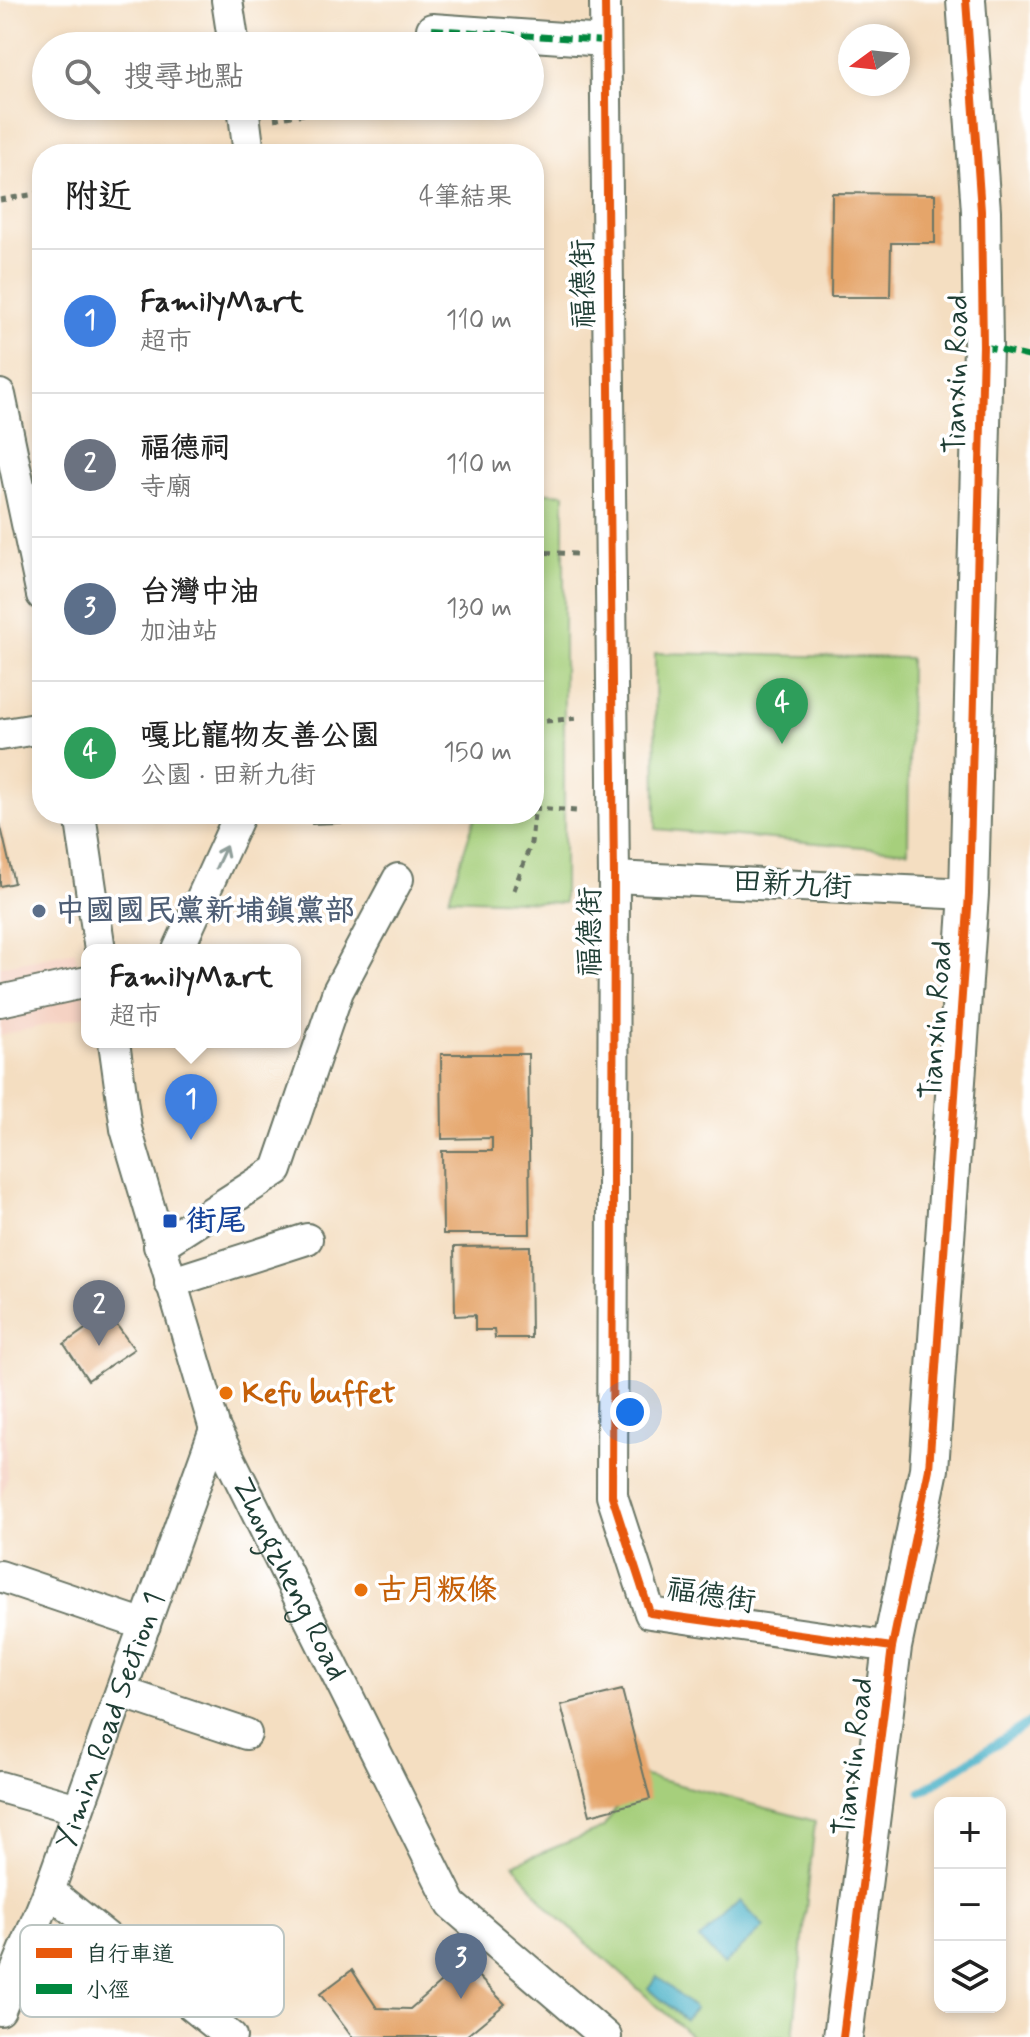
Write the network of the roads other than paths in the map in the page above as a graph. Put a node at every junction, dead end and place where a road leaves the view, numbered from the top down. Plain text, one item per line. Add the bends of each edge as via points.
1 (227, 0) edge
2 (605, 0) edge
3 (966, 0) edge
4 (432, 29) dead end
5 (232, 32) edge
6 (475, 32) edge
7 (544, 37) edge
8 (605, 41) junction
9 (245, 120) edge
10 (248, 144) edge
11 (0, 395) edge
12 (32, 547) edge
13 (32, 730) edge
14 (0, 735) edge
15 (81, 824) edge
16 (235, 824) edge
17 (614, 877) junction
18 (398, 879) dead end
19 (969, 894) junction
20 (99, 944) edge
21 (181, 944) edge
22 (81, 983) edge
23 (0, 1001) edge
24 (115, 1048) edge
25 (133, 1048) edge
26 (119, 1078) junction
27 (307, 1239) dead end
28 (159, 1246) junction
29 (170, 1283) junction
30 (215, 1429) junction
31 (0, 1576) edge
32 (145, 1625) junction
33 (892, 1647) junction
34 (121, 1692) junction
35 (246, 1734) dead end
36 (0, 1787) edge
37 (78, 1809) junction
38 (49, 1891) junction
39 (35, 1925) edge
40 (87, 1925) edge
41 (20, 1961) edge
42 (0, 2010) edge
43 (197, 2025) edge
44 (231, 2037) edge
45 (606, 2037) edge
46 (843, 2037) edge

1 - 5 street
2 - 8 street, 福德街
3 - 19 main road, Tianxin Road via 981,211 983,346
4 - 6 street
7 - 8 street
8 - 17 street, 福德街
9 - 10 street
11 - 12 street
13 - 14 street
15 - 20 street
21 -> 16 street
17 - 19 street, 田新九街
17 - 33 street, 福德街 via 612,1496 650,1613
18 - 28 street via 338,991 277,1170
19 - 33 main road, Tianxin Road via 929,1469
22 - 23 street
24 - 26 street, Zhongzheng Road
25 - 26 street
26 - 28 street, Zhongzheng Road via 126,1129
27 - 29 street
28 - 29 street, Zhongzheng Road
29 - 30 street, Zhongzheng Road
30 - 32 street, Yimin Road Section 1
30 - 45 street, Zhongzheng Road via 452,1905
31 - 32 street
32 - 34 street, Yimin Road Section 1
33 - 46 main road, Tianxin Road
34 - 35 street
34 - 37 street, Yimin Road Section 1
36 - 37 street
37 - 38 street, Yimin Road Section 1
38 - 39 street, Yimin Road Section 1
38 - 40 street
41 - 42 street, Yimin Road Section 1
43 - 44 street

